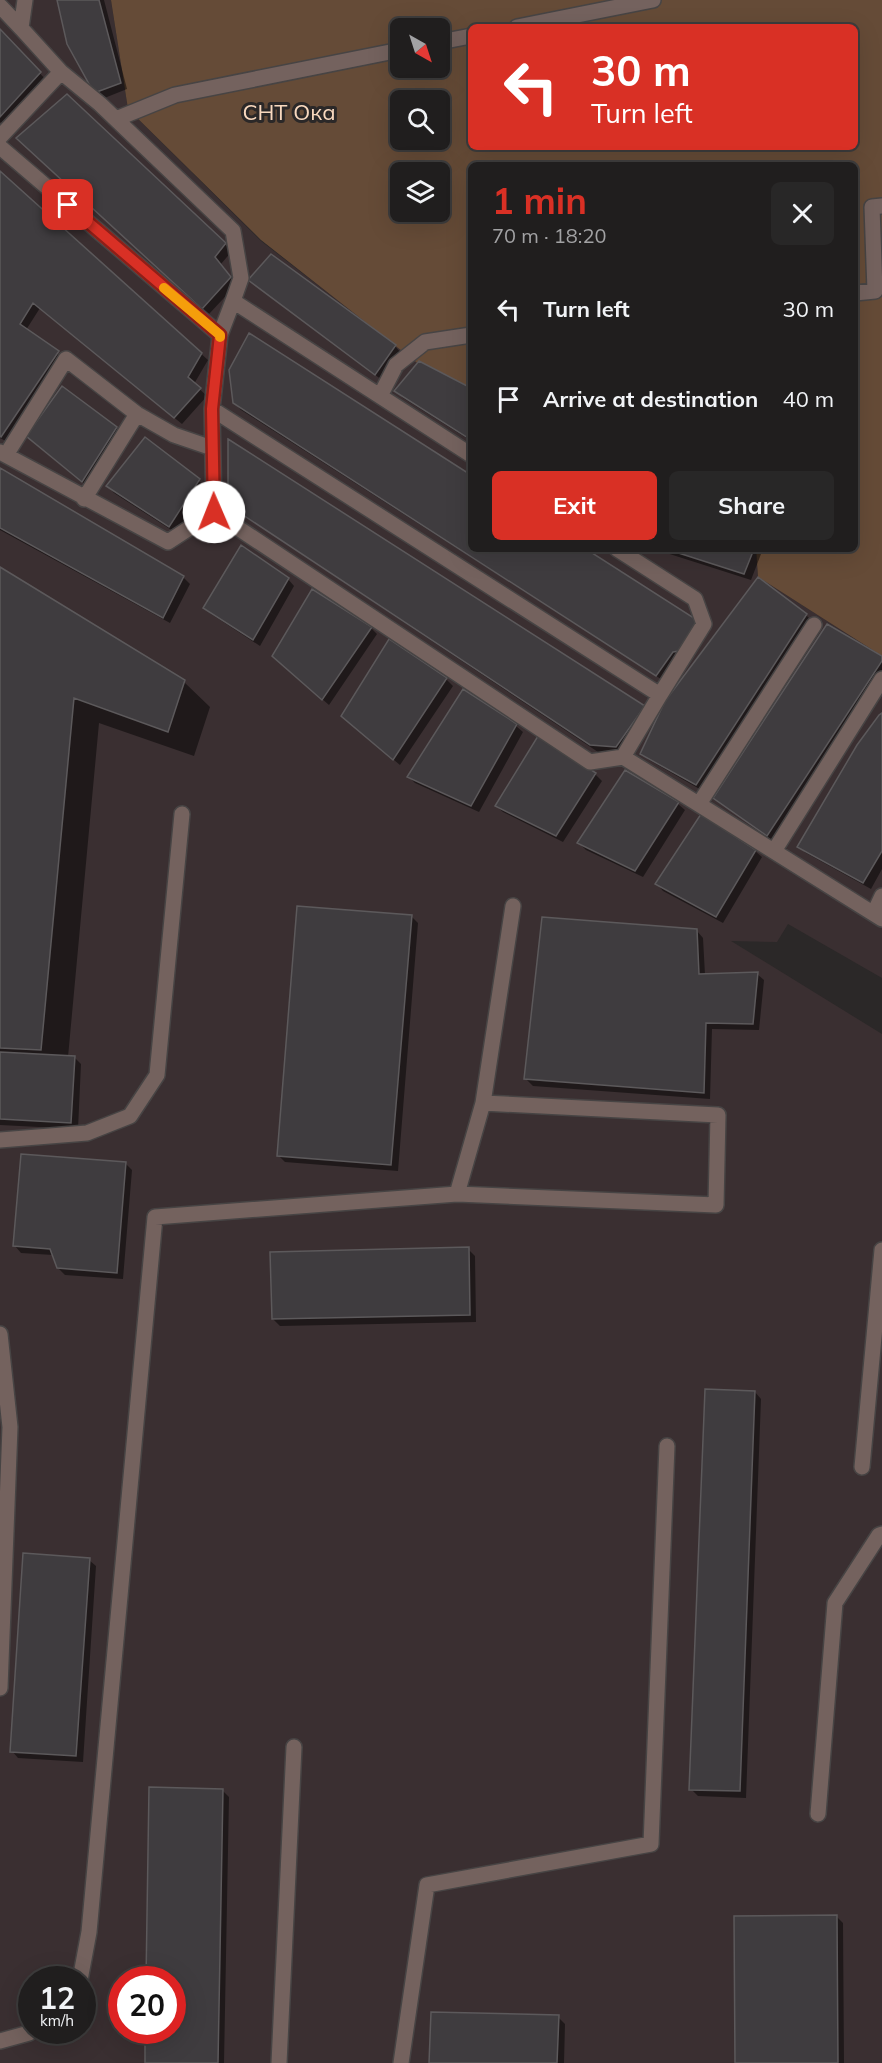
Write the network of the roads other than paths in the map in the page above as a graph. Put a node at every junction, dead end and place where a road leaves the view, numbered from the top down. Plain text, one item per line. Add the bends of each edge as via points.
1 (26, 0) edge
2 (653, 0) edge
3 (0, 6) edge
4 (532, 24) edge
5 (21, 28) junction
6 (468, 37) edge
7 (450, 40) edge
8 (390, 52) edge
9 (61, 72) junction
10 (116, 119) junction
11 (0, 137) edge
12 (0, 147) edge
13 (882, 206) edge
14 (858, 293) edge
15 (233, 301) junction
16 (220, 335) junction
17 (468, 335) edge
18 (380, 396) junction
19 (212, 409) junction
20 (137, 414) junction
21 (212, 448) junction
22 (3, 453) edge
23 (468, 453) edge
24 (84, 499) junction
25 (214, 512) junction
26 (622, 552) edge
27 (814, 625) dead end
28 (882, 679) edge
29 (660, 695) junction
30 (623, 757) junction
31 (699, 804) junction
32 (182, 814) dead end
33 (774, 851) junction
34 (882, 897) edge
35 (513, 906) dead end
36 (878, 916) edge
37 (483, 1103) junction
38 (0, 1140) edge
39 (457, 1194) junction
40 (882, 1250) edge
41 (0, 1334) edge
42 (667, 1446) dead end
43 (862, 1467) dead end
44 (882, 1534) edge
45 (0, 1688) edge
46 (294, 1747) dead end
47 (818, 1814) dead end
48 (83, 1966) edge
49 (18, 2036) edge
50 (0, 2041) edge
51 (279, 2063) edge
52 (401, 2063) edge

1 - 5 lane
2 - 4 lane
3 - 5 lane
5 - 9 lane
6 - 7 lane
8 - 10 lane via 175,95
9 - 10 lane
9 - 11 lane
10 - 15 lane via 233,231 241,278
12 - 16 lane
13 - 14 lane via 872,207 875,291
15 - 16 lane
15 - 18 lane
16 - 19 lane
17 - 18 lane via 425,342 396,365
18 - 23 lane
19 - 21 lane
19 - 29 lane
20 - 21 lane via 174,435
20 - 22 lane via 66,359
20 - 24 lane
21 - 25 lane
22 - 24 lane
24 - 25 lane via 168,542
25 - 30 lane via 590,762
26 - 29 lane via 695,599 704,624
27 - 31 lane
28 - 33 lane
29 - 30 lane
30 - 31 lane
31 - 33 lane
32 - 38 lane via 157,1075 130,1116 87,1133
33 - 36 lane
34 - 36 lane
35 - 37 lane
37 - 39 lane
37 - 39 lane via 718,1115 716,1205
39 - 48 lane via 155,1217 89,1932
40 - 43 lane
41 - 45 lane via 10,1427
42 - 52 lane via 651,1844 427,1885
44 - 47 lane via 835,1603
46 - 51 lane
49 - 50 lane

